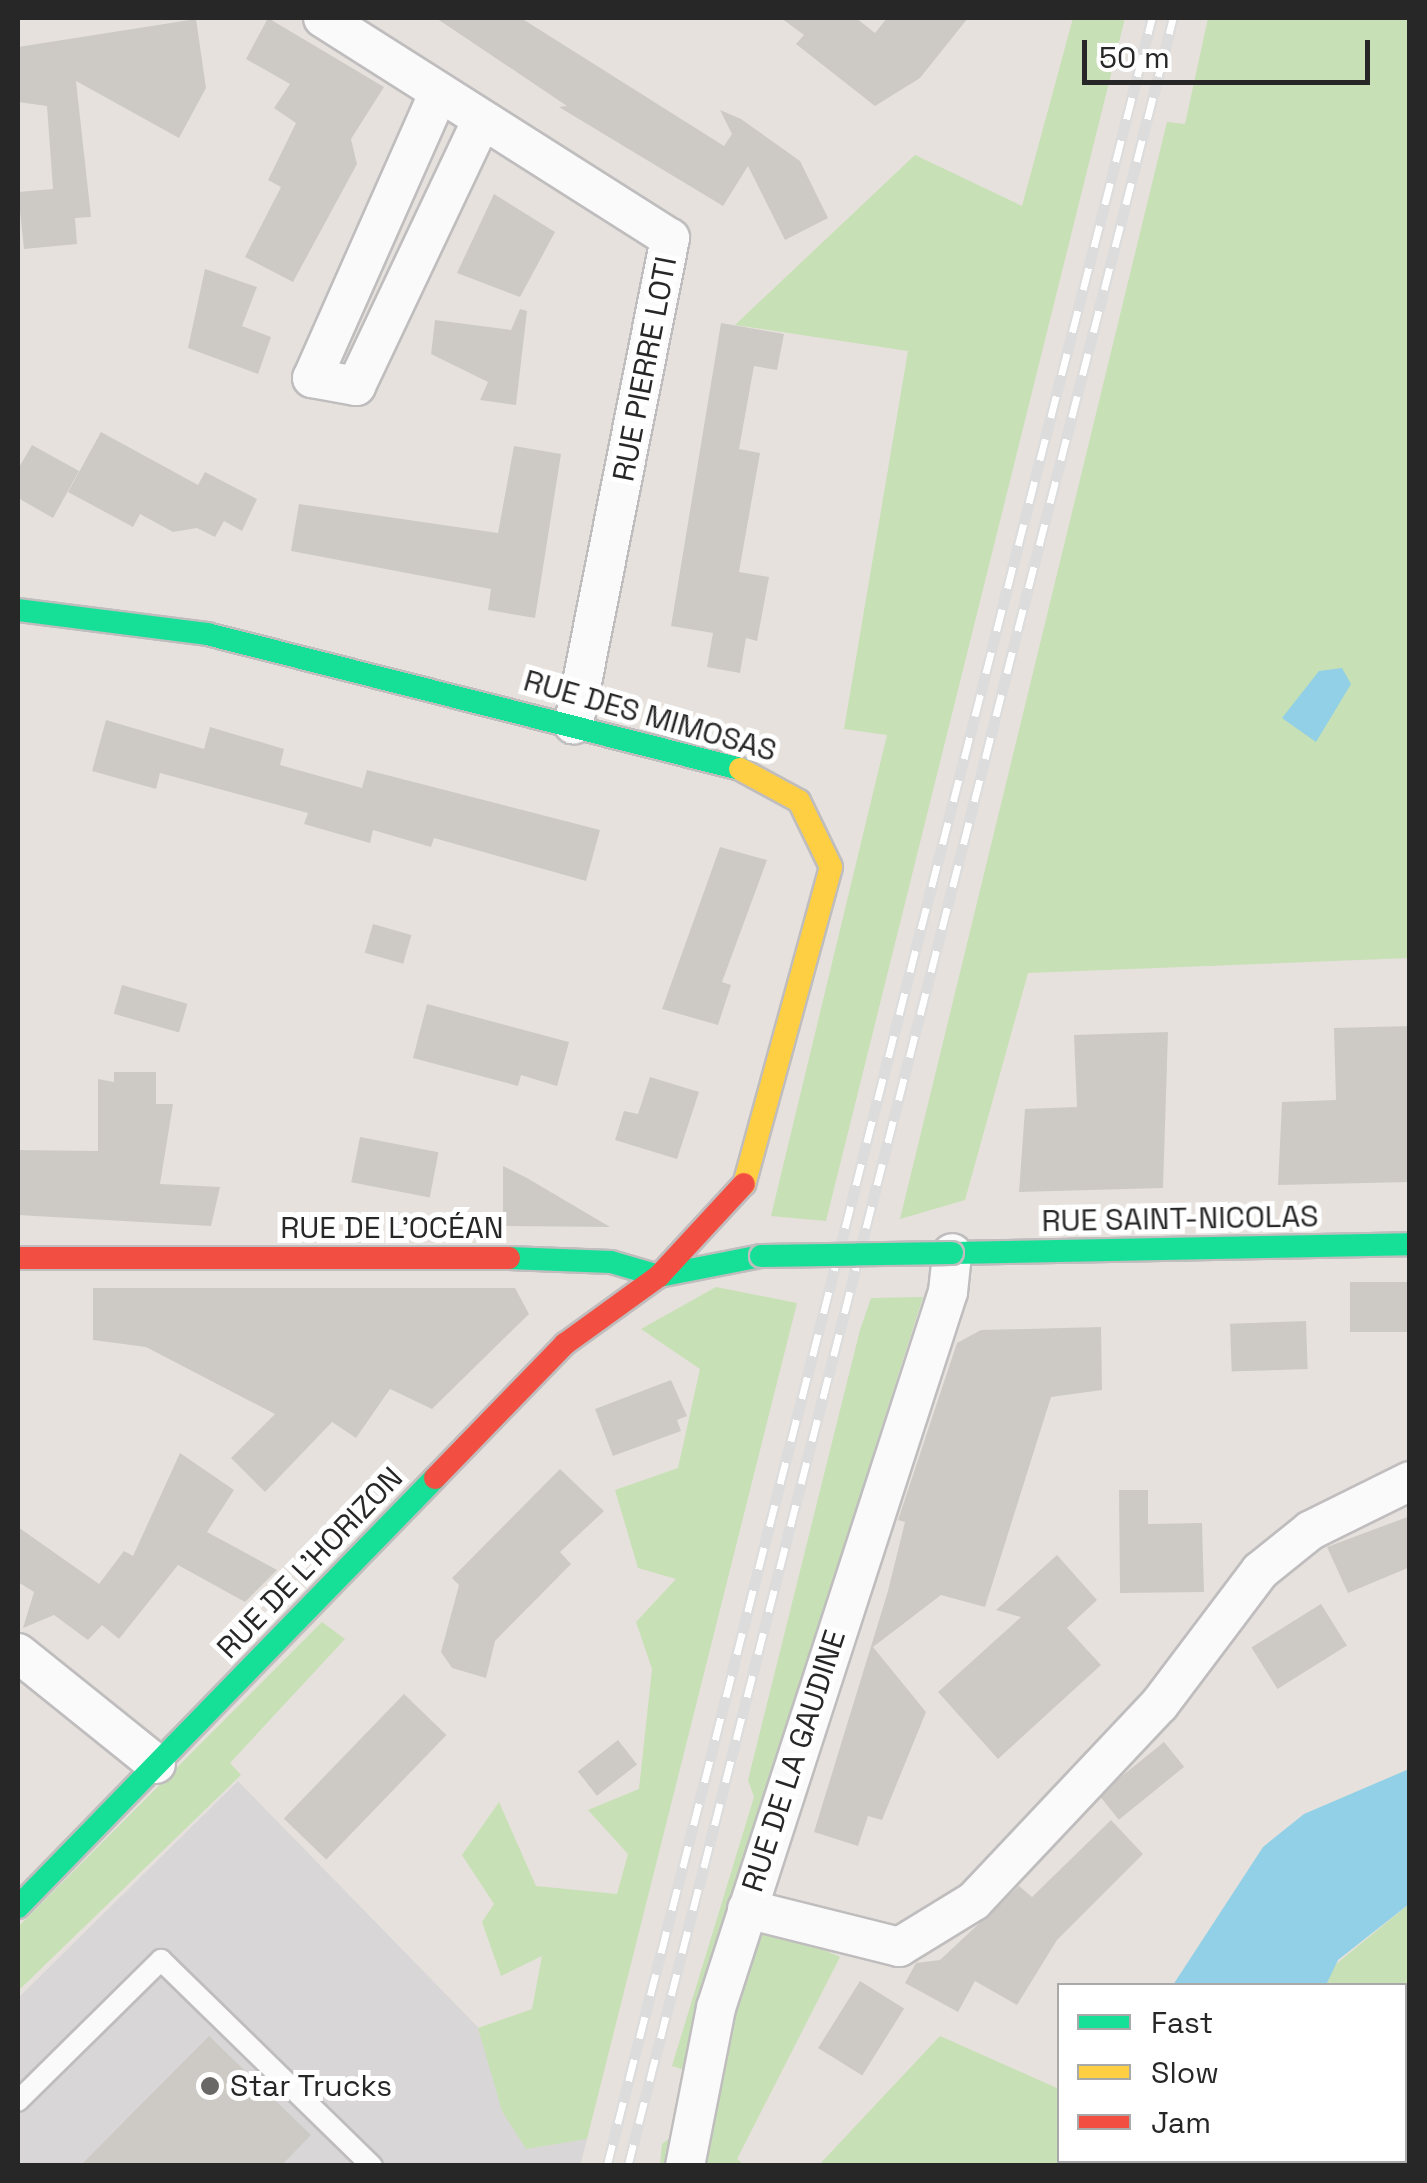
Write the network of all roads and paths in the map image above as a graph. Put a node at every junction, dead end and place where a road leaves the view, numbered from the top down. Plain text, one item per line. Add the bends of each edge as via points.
1 (323, 18) edge
2 (439, 92) junction
3 (481, 122) junction
4 (18, 610) edge
5 (574, 726) junction
6 (1410, 1244) edge
7 (952, 1253) junction
8 (761, 1256) joint
9 (18, 1258) edge
10 (658, 1276) junction
11 (1410, 1481) edge
12 (18, 1653) edge
13 (156, 1764) junction
14 (18, 1907) edge
15 (747, 1909) junction
16 (18, 2101) edge
17 (372, 2166) edge
18 (684, 2166) edge

1 - 2 street, RUE PIERRE LOTI
2 - 3 street, RUE PIERRE LOTI
2 - 3 street via 312,378 356,386
3 - 5 street, RUE PIERRE LOTI via 670,238
4 - 5 main road, RUE DES MIMOSAS via 207,634
5 - 10 main road, RUE DES MIMOSAS via 782,784 822,833 831,867 750,1177
6 - 7 main road, RUE SAINT-NICOLAS
7 - 8 main road, RUE SAINT-NICOLAS, bridge
7 - 15 street, RUE DE LA GAUDINE via 948,1292
8 - 10 main road, RUE DE L'OCÉAN
9 - 10 main road, RUE DE L'OCÉAN via 498,1257 612,1262
10 - 13 main road, RUE DE L'HORIZON via 565,1344
11 - 15 street, RUE DE LA GAUDINE via 1311,1530 1260,1571 1159,1705 974,1901 898,1947
12 - 13 street
13 - 14 main road, RUE DE L'HORIZON
15 - 18 street via 716,2008
16 - 17 lane via 161,1960

